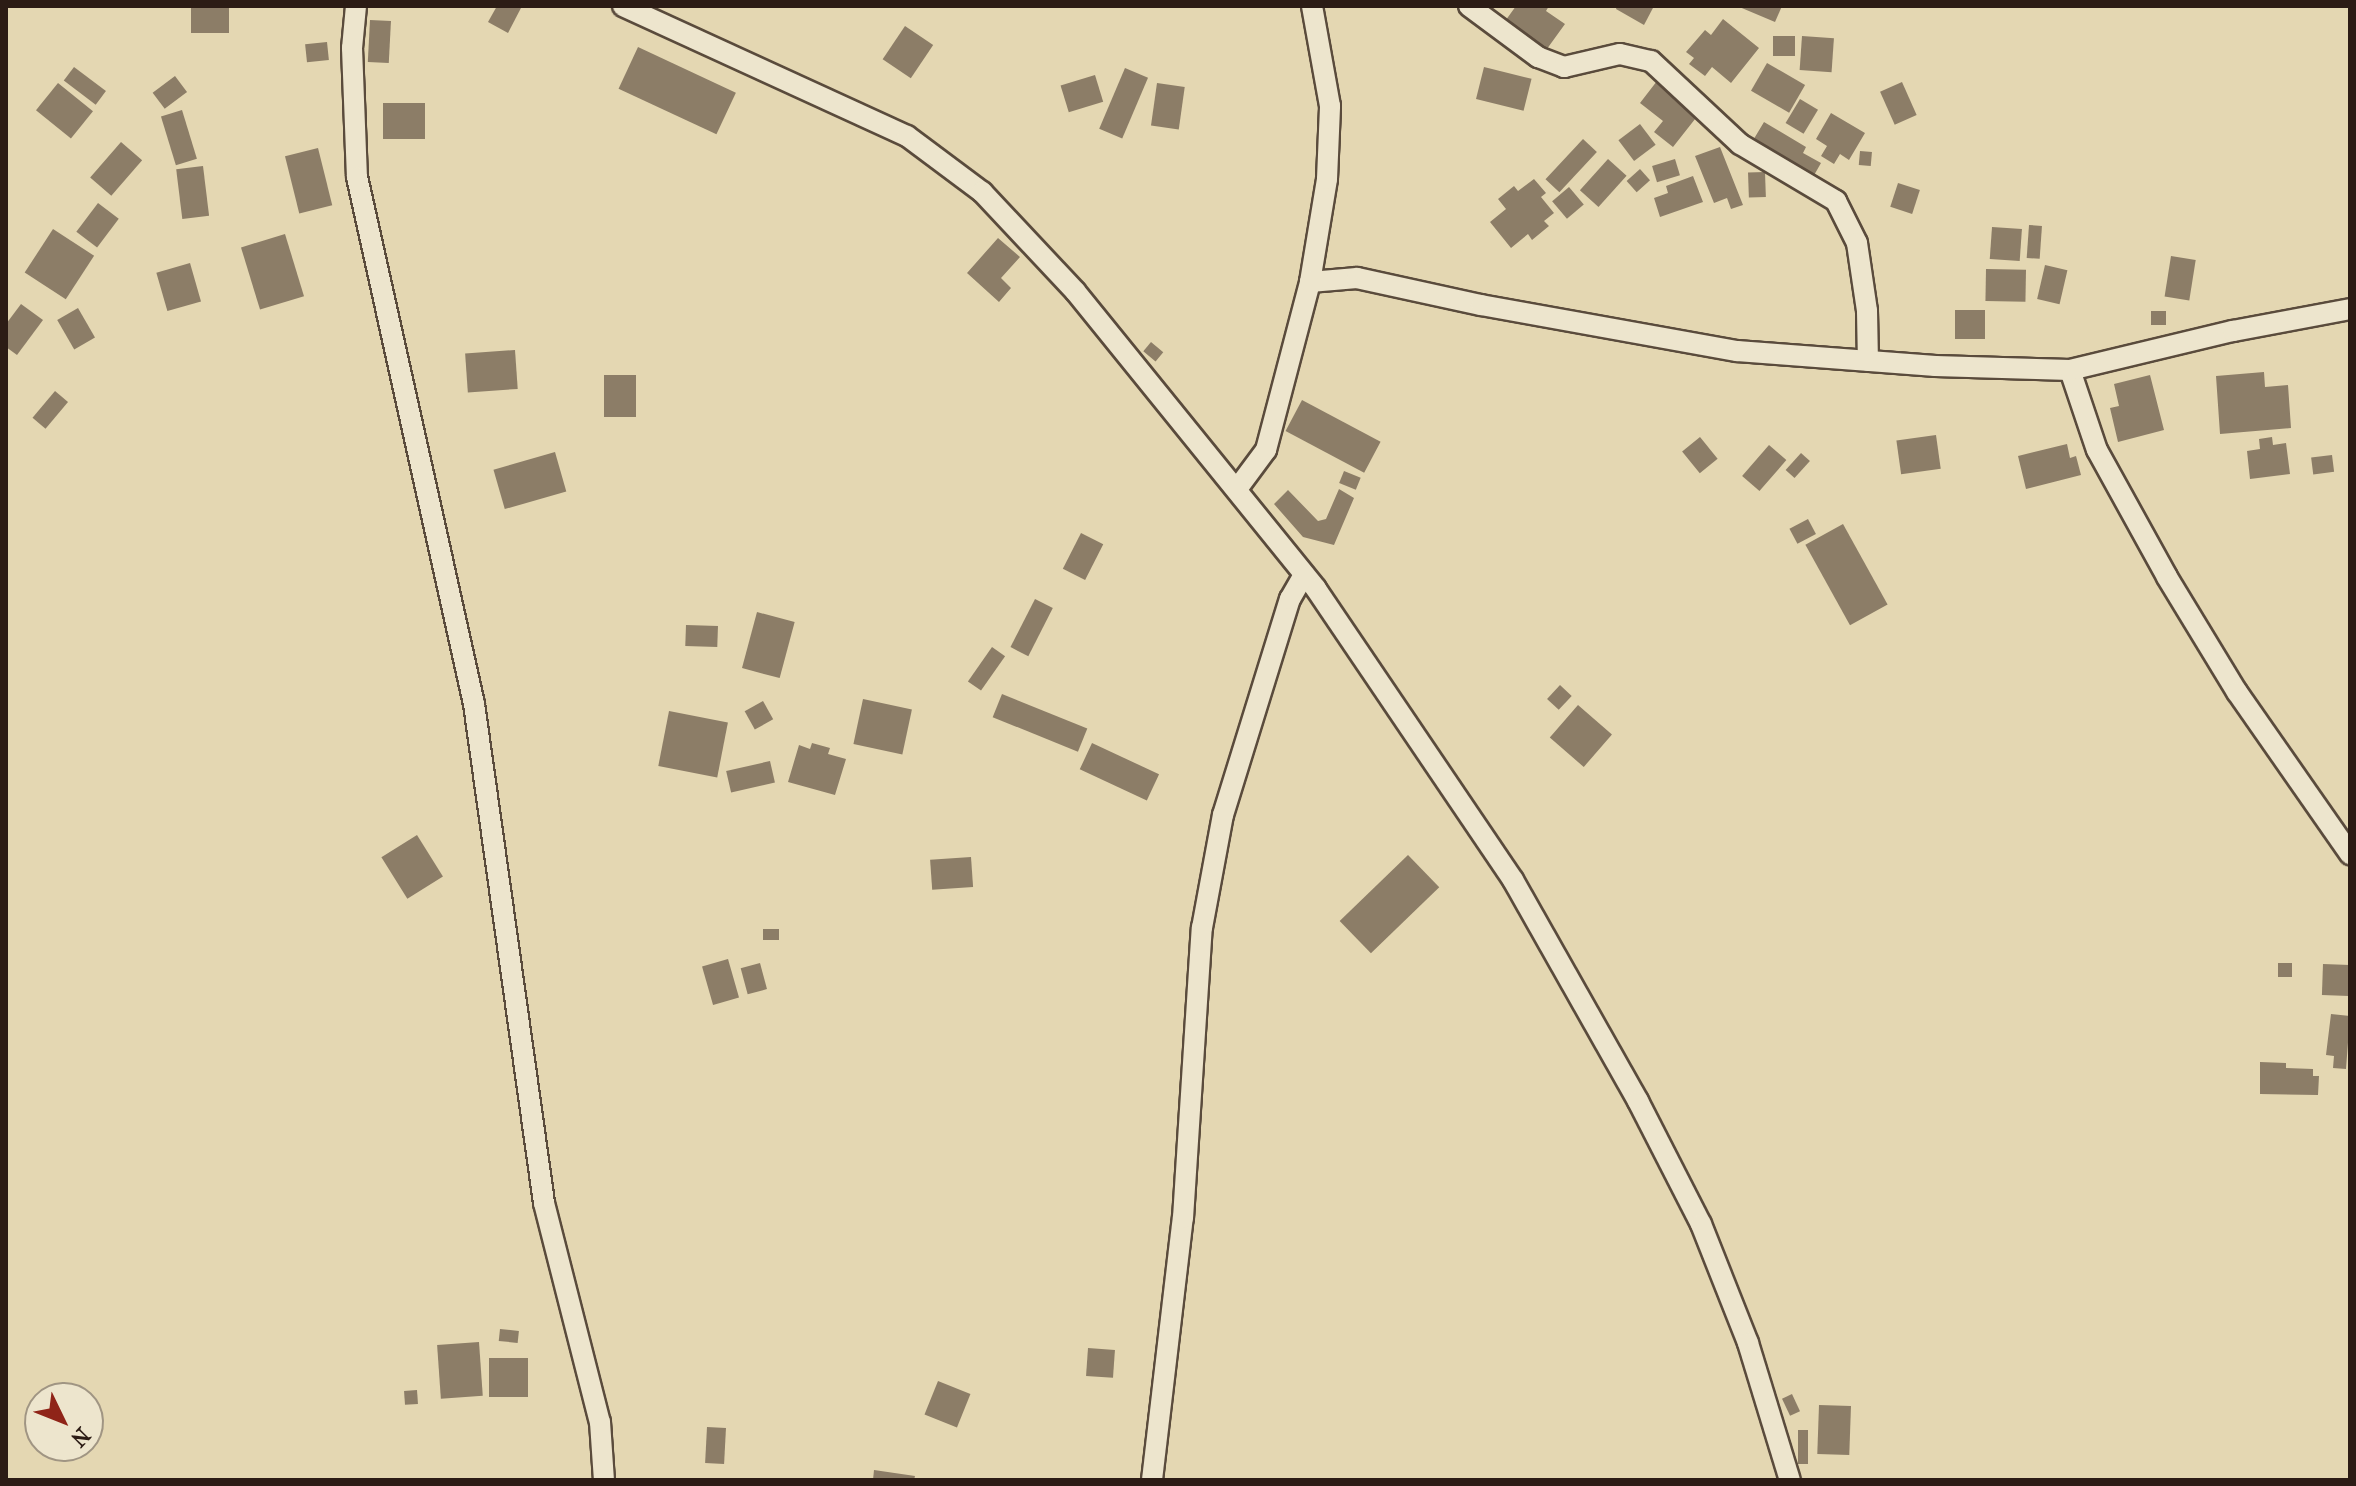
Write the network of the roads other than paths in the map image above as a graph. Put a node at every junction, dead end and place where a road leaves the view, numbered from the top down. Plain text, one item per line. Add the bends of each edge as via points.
1 (356, 6) edge
2 (623, 6) edge
3 (1312, 6) edge
4 (1469, 6) edge
5 (1310, 282) junction
6 (2350, 309) edge
7 (1868, 361) junction
8 (2070, 370) junction
9 (1237, 489) junction
10 (1304, 575) junction
11 (2350, 854) edge
12 (604, 1480) edge
13 (1152, 1480) edge
14 (1790, 1480) edge

1 - 12 street via 352,48 357,177 474,704 544,1203 600,1422
2 - 9 street via 907,136 982,192 1075,291
3 - 5 street via 1330,106 1327,179
4 - 7 street via 1538,57 1564,67 1620,54 1651,61 1740,144 1836,201 1857,243
5 - 7 street via 1357,278 1737,351
5 - 9 street via 1266,450
6 - 8 street
7 - 8 street
8 - 11 street via 2097,450 2167,577 2237,692
9 - 10 street
10 - 13 street via 1290,599 1223,815 1202,928 1183,1218
10 - 14 street via 1513,880 1638,1101 1701,1224 1748,1343

